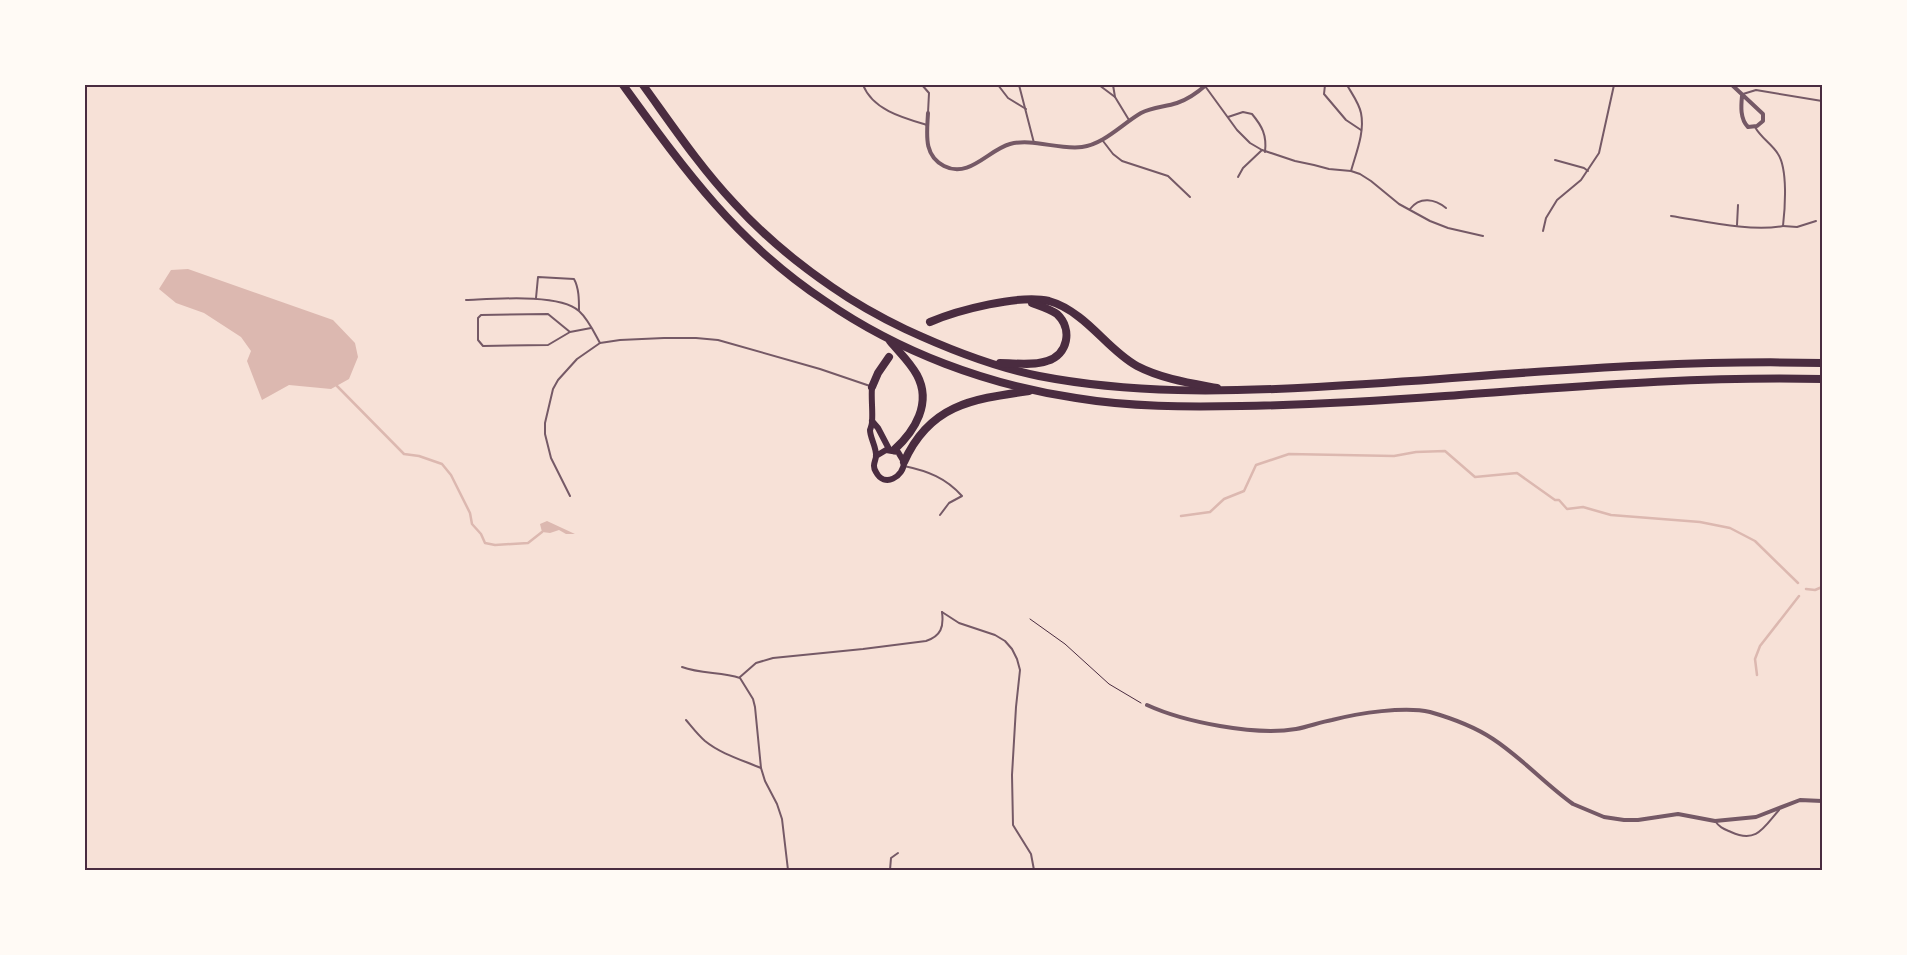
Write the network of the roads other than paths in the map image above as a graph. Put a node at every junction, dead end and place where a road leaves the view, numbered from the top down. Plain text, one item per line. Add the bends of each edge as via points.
1 (623, 85) edge
2 (643, 85) edge
3 (863, 85) edge
4 (922, 85) edge
5 (998, 85) edge
6 (1019, 85) edge
7 (1100, 85) edge
8 (1113, 85) edge
9 (1206, 85) edge
10 (1325, 85) edge
11 (1348, 85) edge
12 (1614, 85) edge
13 (1732, 85) edge
14 (1741, 95) junction
15 (1115, 97) junction
16 (1822, 101) edge
17 (1026, 109) junction
18 (928, 112) joint
19 (1228, 117) junction
20 (1130, 120) junction
21 (927, 125) junction
22 (1755, 127) junction
23 (1361, 130) junction
24 (1102, 139) junction
25 (1034, 143) junction
26 (1263, 151) junction
27 (1556, 160) dead end
28 (1351, 171) junction
29 (1588, 171) junction
30 (1238, 177) dead end
31 (1190, 197) dead end
32 (1738, 205) dead end
33 (1446, 208) dead end
34 (1410, 209) junction
35 (1671, 216) dead end
36 (1816, 221) dead end
37 (1737, 225) junction
38 (1783, 226) junction
39 (1543, 231) dead end
40 (1483, 236) dead end
41 (536, 299) junction
42 (466, 300) dead end
43 (1028, 301) junction
44 (579, 310) junction
45 (930, 322) dead end
46 (591, 328) junction
47 (570, 332) junction
48 (887, 338) junction
49 (600, 343) junction
50 (889, 357) dead end
51 (992, 363) junction
52 (1822, 363) edge
53 (1822, 379) edge
54 (872, 387) junction
55 (1034, 390) junction
56 (1236, 391) junction
57 (872, 421) junction
58 (891, 450) junction
59 (876, 456) junction
60 (904, 464) junction
61 (570, 496) dead end
62 (940, 516) dead end
63 (682, 667) dead end
64 (740, 678) junction
65 (1147, 706) road end
66 (686, 720) dead end
67 (761, 768) junction
68 (1822, 801) edge
69 (1784, 805) junction
70 (1715, 821) junction
71 (898, 852) dead end
72 (788, 870) edge
73 (890, 870) edge
74 (1034, 870) edge

1 - 48 highway via 667,147 721,212 767,257 808,289
2 - 51 highway via 714,182 796,260 834,289 886,319
3 - 21 lane via 868,95 888,111
4 - 18 lane via 929,93
5 - 17 lane via 1008,98
6 - 17 lane
7 - 15 lane
8 - 15 lane
9 - 19 lane
9 - 20 street via 1188,99 1148,110
10 - 23 lane via 1324,94 1346,120
11 - 23 lane via 1361,113
12 - 29 lane via 1601,148
13 - 14 street
14 - 16 lane via 1756,90
14 - 22 street via 1744,122 1748,127
14 - 22 street via 1763,114 1763,121
15 - 20 lane
17 - 25 lane
18 - 21 street
19 - 26 lane via 1243,138
19 - 26 lane via 1243,112 1252,114 1266,137
20 - 24 street
21 - 25 street via 929,153 944,166 954,169 968,167 1007,145
22 - 38 lane via 1781,161
23 - 28 lane
24 - 25 street via 1080,147
24 - 31 lane via 1122,161 1168,176
26 - 28 lane via 1329,170
26 - 30 lane via 1243,168
27 - 29 lane
28 - 34 lane
29 - 39 lane via 1557,200 1546,218
32 - 37 lane
33 - 34 lane via 1438,202 1424,200
34 - 40 lane via 1442,226
35 - 37 lane
36 - 38 lane via 1797,227
37 - 38 lane
41 - 42 lane
41 - 44 lane via 560,301
41 - 44 lane via 538,277 574,279
43 - 45 highway via 972,308
43 - 51 highway via 1061,319 1067,333 1062,350 1055,358 1044,362
43 - 56 highway via 1050,301 1066,308 1124,357 1149,372
44 - 46 lane
46 - 47 lane
46 - 49 lane
47 - 47 lane via 548,345 483,346 478,340 478,318 481,315 548,314
48 - 55 highway via 964,371
48 - 58 highway via 913,369 923,398 914,426
49 - 54 lane via 685,338 718,340
49 - 61 lane via 577,359 558,380 547,411 546,441 556,472
50 - 54 highway
51 - 56 highway via 1038,376 1102,386
52 - 56 highway via 1644,365
53 - 55 highway via 1754,378 1606,384 1289,406 1152,406
54 - 57 highway
55 - 60 highway via 978,399 937,417 921,432
57 - 58 highway
57 - 59 highway via 870,430
58 - 59 highway
58 - 60 highway via 901,455
59 - 60 highway via 874,467 882,478 896,478 903,471
60 - 62 lane via 934,474 962,496 949,503
63 - 64 lane
64 - 67 lane via 755,707
64 - 74 lane via 756,663 773,658 926,641 940,631 942,612 1006,641 1020,670 1012,775 1014,825 1031,854
65 - 70 street via 1203,723 1285,731 1397,710 1431,712 1493,739 1560,795 1587,811 1624,820 1678,814
66 - 67 lane via 709,744
67 - 72 lane via 782,819
68 - 69 street via 1804,800
69 - 70 street via 1747,819
69 - 70 lane via 1767,826 1750,836 1722,829
71 - 73 lane via 891,858

